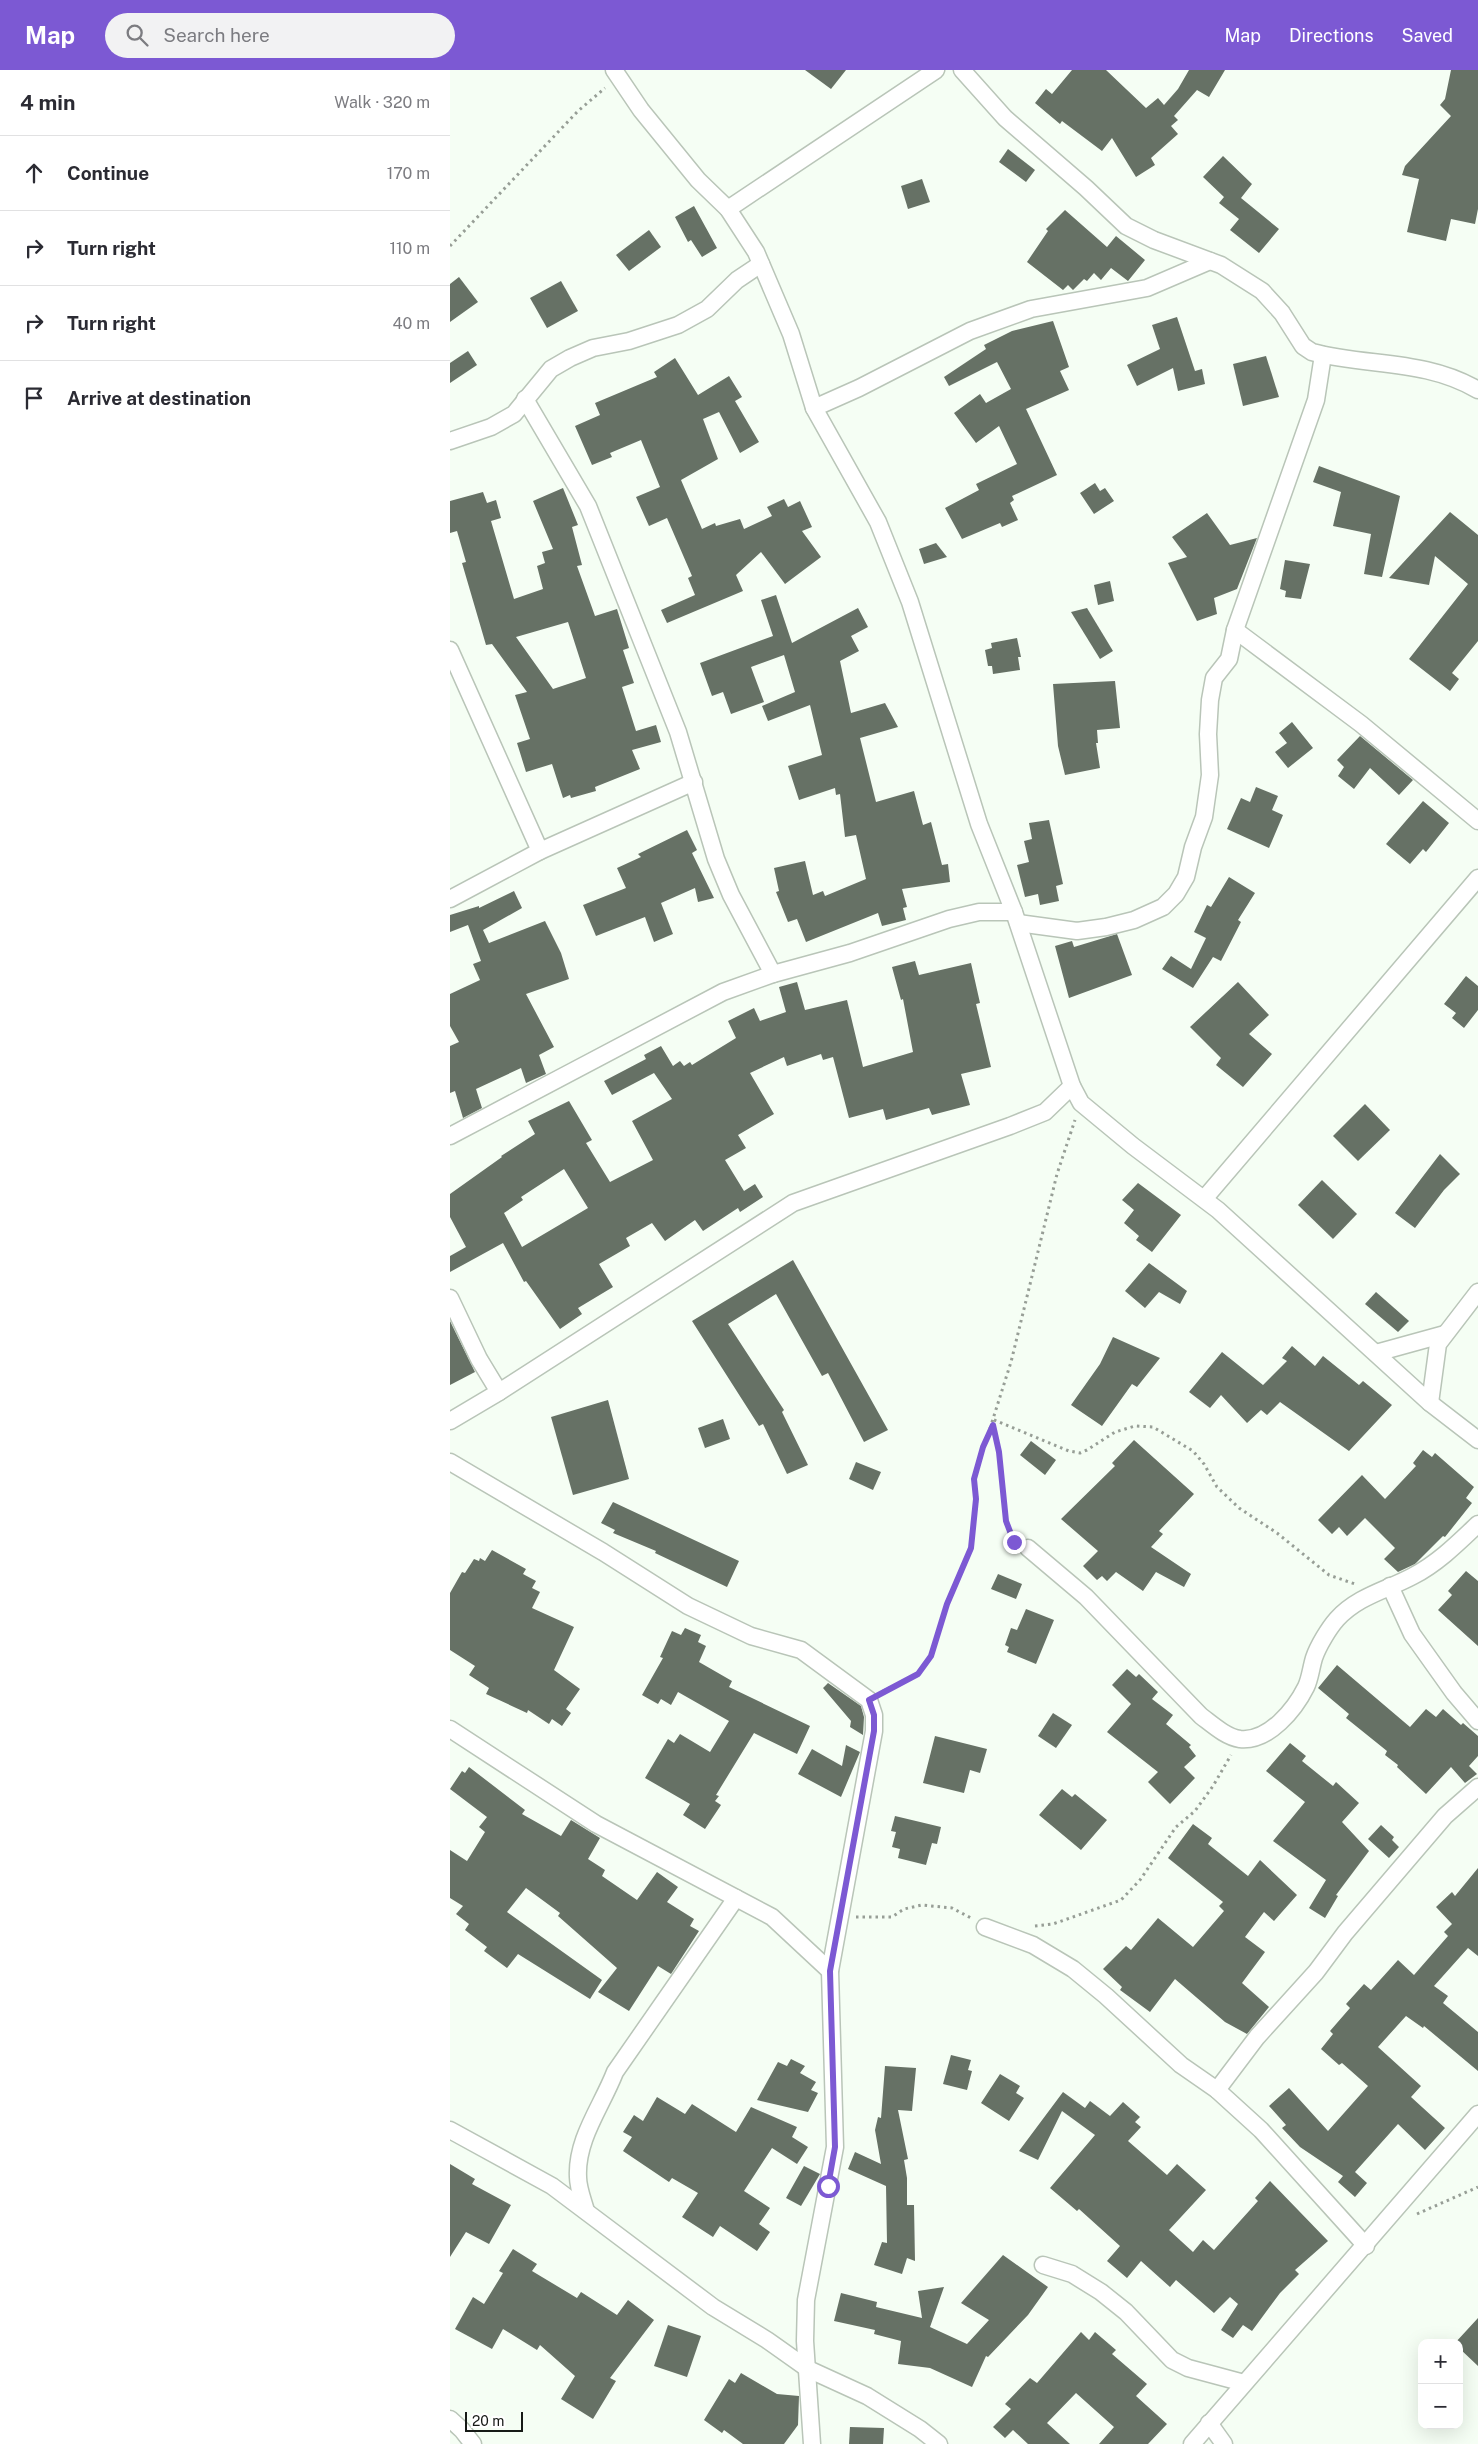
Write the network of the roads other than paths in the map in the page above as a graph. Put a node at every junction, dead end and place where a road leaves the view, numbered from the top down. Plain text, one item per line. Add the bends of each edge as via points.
1 (936, 70) edge
2 (962, 70) edge
3 (617, 73) edge
4 (728, 209) junction
5 (1210, 261) junction
6 (761, 264) junction
7 (1323, 355) junction
8 (1478, 390) edge
9 (526, 400) junction
10 (814, 408) junction
11 (450, 441) edge
12 (1235, 630) junction
13 (450, 650) edge
14 (694, 782) junction
15 (1478, 821) edge
16 (540, 851) junction
17 (1478, 878) edge
18 (450, 899) edge
19 (1016, 918) junction
20 (773, 974) junction
21 (1072, 1086) junction
22 (450, 1136) edge
23 (1204, 1200) junction
24 (1478, 1292) edge
25 (450, 1298) edge
26 (1445, 1334) junction
27 (1376, 1352) junction
28 (499, 1392) junction
29 (1430, 1403) junction
30 (450, 1421) edge
31 (1478, 1440) edge
32 (450, 1462) edge
33 (1478, 1524) edge
34 (1028, 1548) road end
35 (1384, 1588) junction
36 (1478, 1721) edge
37 (450, 1729) edge
38 (1478, 1787) edge
39 (736, 1898) junction
40 (985, 1927) road end
41 (830, 1971) junction
42 (1217, 2090) junction
43 (1478, 2114) edge
44 (450, 2130) edge
45 (586, 2211) junction
46 (1366, 2246) junction
47 (1043, 2265) dead end
48 (808, 2370) junction
49 (1244, 2383) junction
50 (450, 2419) edge
51 (1209, 2423) junction
52 (473, 2444) edge
53 (812, 2444) edge
54 (939, 2444) edge
55 (1192, 2444) edge
56 (1224, 2444) edge

1 - 4 street
2 - 5 street via 1005,118 1126,226
3 - 4 street via 698,180
4 - 6 street
5 - 7 street via 1262,291 1282,312 1303,346
5 - 10 street via 1147,288 1031,309 970,331
6 - 9 street via 737,280 707,309 678,325 629,341 592,348 570,358 552,369
6 - 10 street via 790,334
7 - 8 street via 1434,371 1458,378
7 - 12 street via 1316,400
9 - 11 street via 514,414 491,427
9 - 14 street via 588,506 678,732
10 - 19 street via 878,522 903,584 979,824
12 - 15 street via 1361,724
12 - 19 street via 1229,659 1214,678 1210,700 1210,775 1204,818 1186,877 1176,894 1163,907 1134,920 1106,927 1077,931
13 - 16 street
14 - 16 street
14 - 20 street via 716,859 731,895
16 - 18 street
17 - 23 street
19 - 20 street via 979,912
19 - 21 street
20 - 22 street via 714,996
21 - 23 street via 1081,1103
21 - 28 street via 1045,1112 793,1203
23 - 27 street via 1226,1216
24 - 26 street
25 - 28 street
26 - 27 street
26 - 29 street via 1438,1344
27 - 29 street
28 - 30 street
29 - 31 street
32 - 41 street via 688,1606 752,1636 801,1650 869,1700 874,1715 874,1731
33 - 35 street via 1450,1551 1413,1576
34 - 35 street via 1086,1597 1201,1716 1221,1731 1240,1739 1258,1736 1292,1710 1307,1686 1315,1656 1337,1619 1360,1600
35 - 36 street via 1412,1634
37 - 39 street via 596,1824
38 - 42 street via 1434,1830 1316,1972 1257,2037
39 - 41 street via 772,1917
39 - 45 street via 615,2072 588,2129 578,2160 578,2179
40 - 42 street via 1033,1945 1073,1969 1181,2065
41 - 48 street via 835,2147 806,2300
42 - 46 street via 1261,2130
43 - 46 street
44 - 45 street via 552,2186
45 - 48 street via 712,2307 767,2340
46 - 49 street
47 - 49 street via 1072,2274 1101,2292 1126,2312 1172,2360 1188,2368
48 - 53 street
48 - 54 street via 867,2396
49 - 51 street
50 - 52 street
51 - 55 street
51 - 56 street

